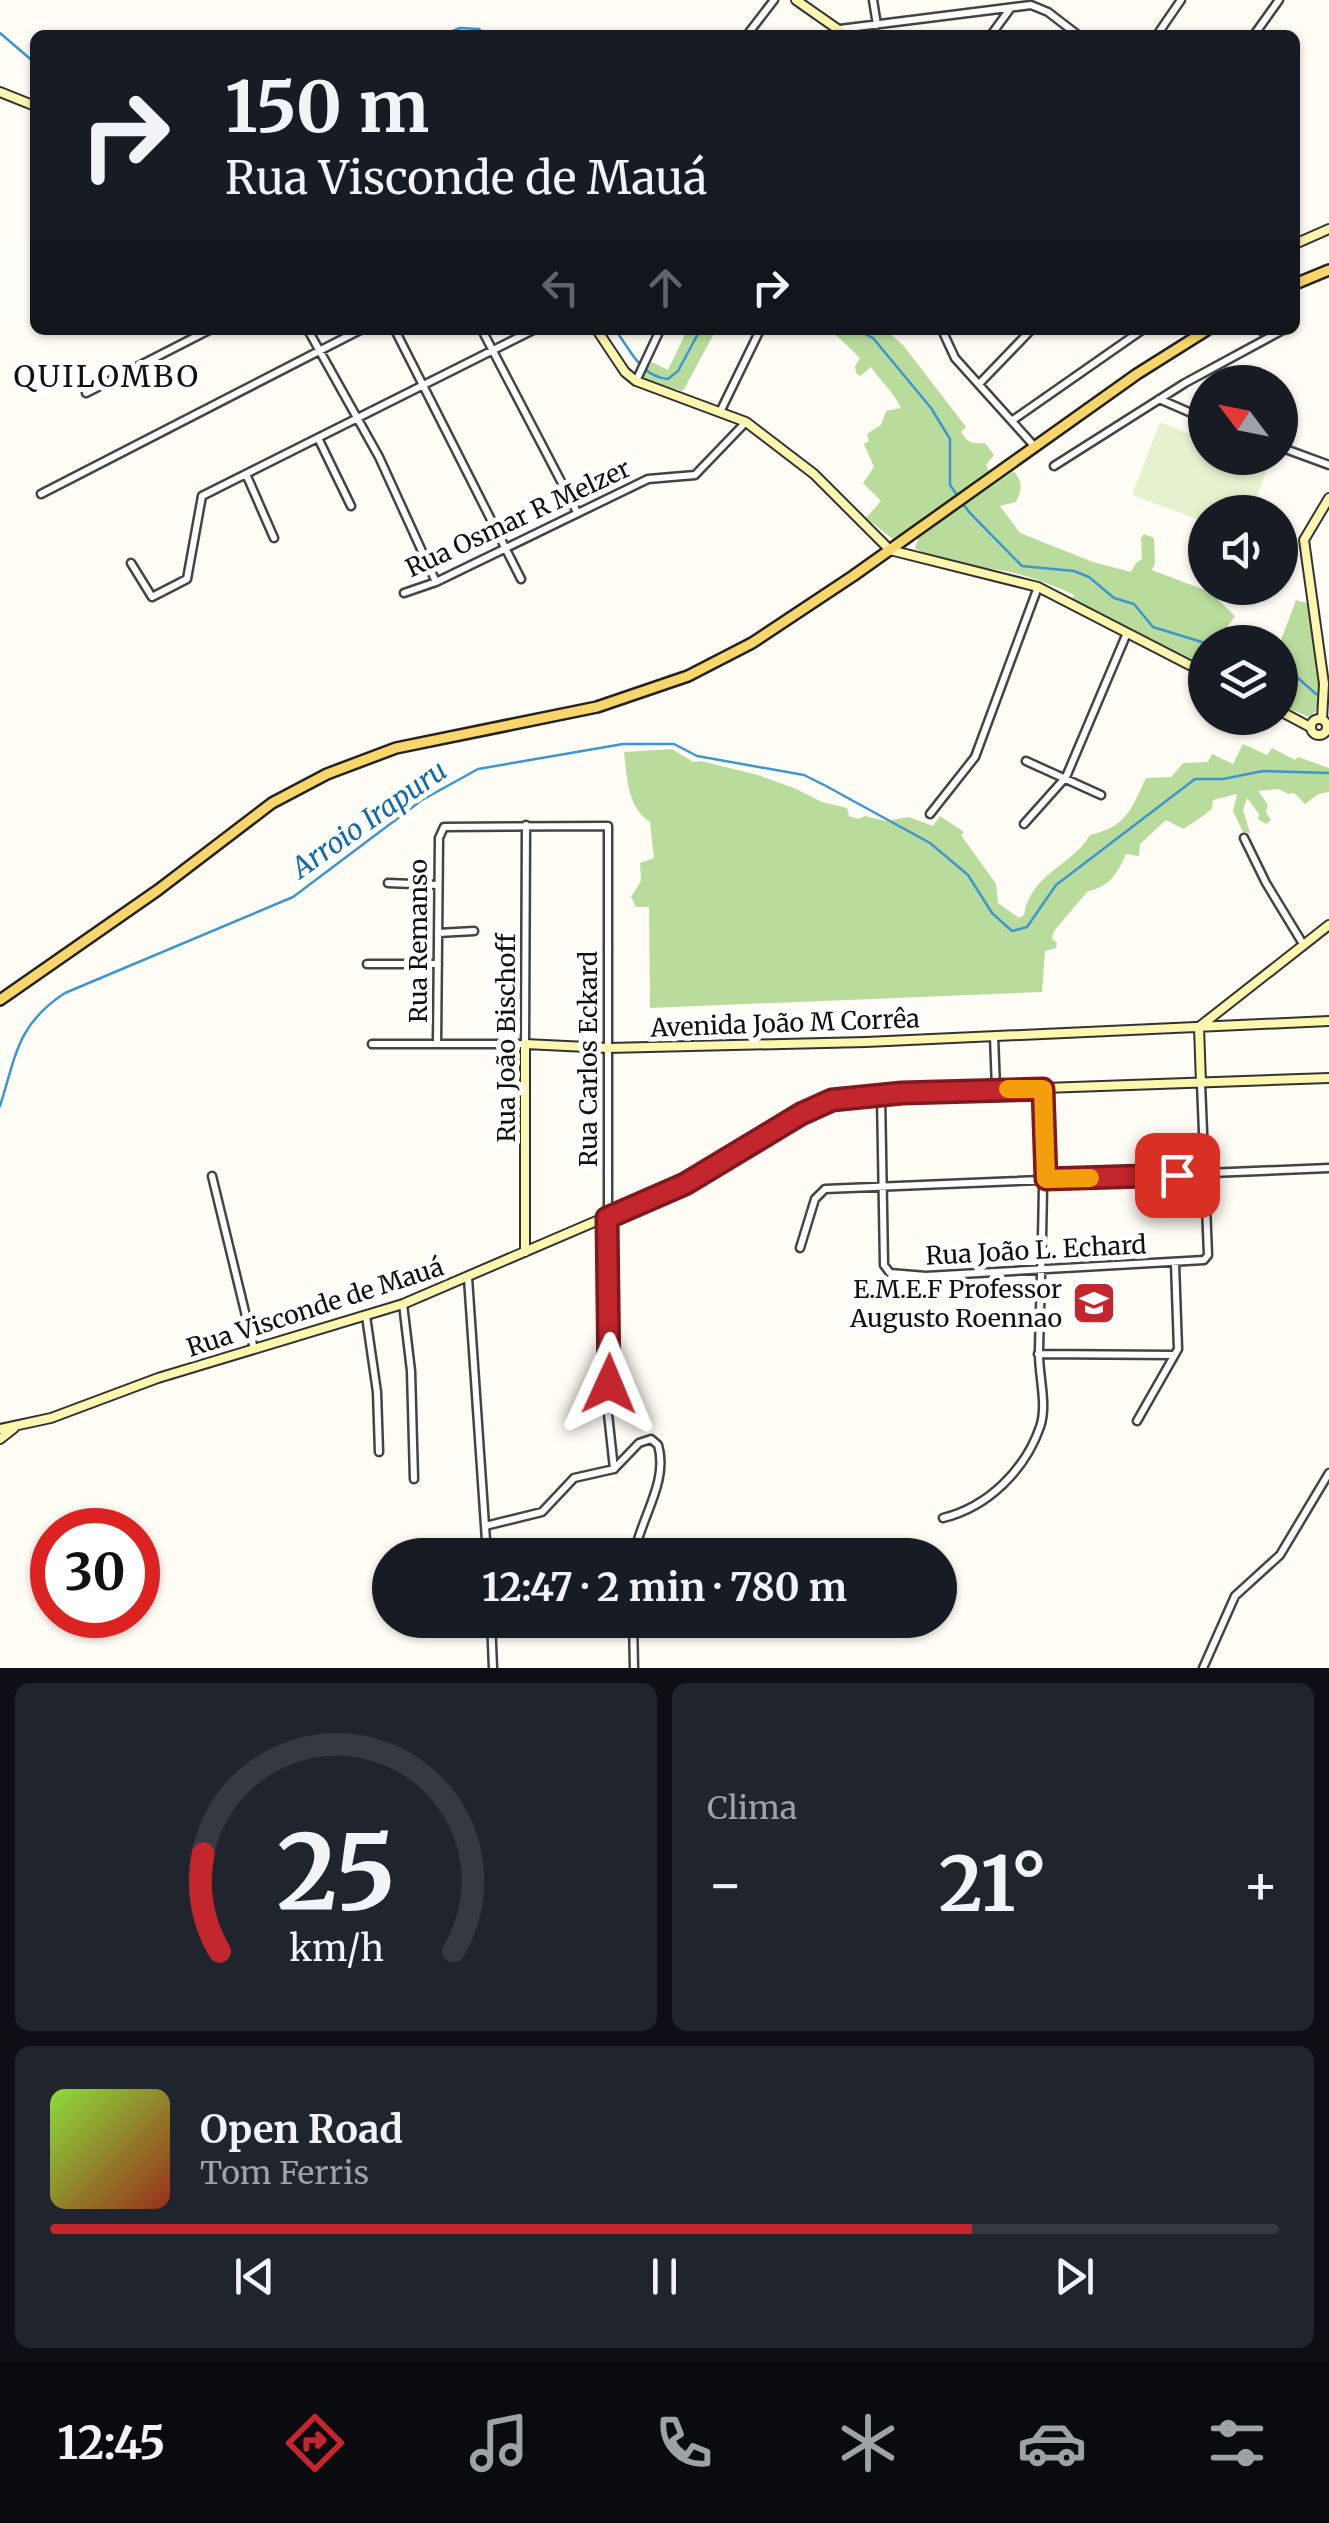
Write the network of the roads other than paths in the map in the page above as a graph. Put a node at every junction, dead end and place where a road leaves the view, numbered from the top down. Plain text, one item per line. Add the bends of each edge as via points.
1 (774, 0) edge
2 (796, 0) edge
3 (874, 0) edge
4 (1181, 0) edge
5 (1279, 0) edge
6 (1010, 8) junction
7 (877, 25) junction
8 (752, 30) edge
9 (839, 30) edge
10 (852, 30) edge
11 (995, 30) edge
12 (1071, 30) edge
13 (1160, 30) edge
14 (1258, 30) edge
15 (0, 92) edge
16 (30, 104) edge
17 (1329, 229) edge
18 (1300, 242) edge
19 (1329, 270) edge
20 (1300, 282) edge
21 (200, 335) edge
22 (311, 335) edge
23 (350, 335) edge
24 (398, 335) edge
25 (484, 335) edge
26 (524, 335) edge
27 (601, 335) edge
28 (658, 335) edge
29 (758, 335) edge
30 (944, 335) edge
31 (1026, 335) edge
32 (1135, 335) edge
33 (1199, 335) edge
34 (1261, 335) edge
35 (1274, 335) edge
36 (1261, 342) junction
37 (492, 350) junction
38 (319, 351) junction
39 (639, 377) junction
40 (980, 384) junction
41 (423, 385) junction
42 (86, 392) dead end
43 (1160, 399) junction
44 (722, 410) junction
45 (1188, 411) edge
46 (357, 418) junction
47 (1013, 420) junction
48 (746, 422) junction
49 (318, 438) junction
50 (1035, 446) junction
51 (1298, 455) edge
52 (1054, 466) dead end
53 (1329, 466) edge
54 (246, 474) junction
55 (41, 494) dead end
56 (1329, 498) edge
57 (351, 506) dead end
58 (577, 512) junction
59 (274, 538) dead end
60 (506, 548) junction
61 (890, 550) junction
62 (131, 564) dead end
63 (521, 579) dead end
64 (436, 582) junction
65 (1038, 588) junction
66 (404, 593) dead end
67 (1127, 633) junction
68 (1188, 664) edge
69 (1326, 665) edge
70 (1298, 721) edge
71 (1310, 727) junction
72 (1326, 729) edge
73 (1026, 761) dead end
74 (1066, 776) junction
75 (1101, 795) dead end
76 (930, 814) dead end
77 (526, 824) junction
78 (1024, 824) dead end
79 (1244, 838) dead end
80 (388, 883) dead end
81 (438, 884) junction
82 (1329, 925) edge
83 (474, 931) dead end
84 (438, 933) junction
85 (1303, 944) junction
86 (367, 964) dead end
87 (438, 964) junction
88 (0, 1000) edge
89 (1329, 1022) edge
90 (1199, 1027) junction
91 (994, 1036) junction
92 (372, 1044) dead end
93 (437, 1044) junction
94 (526, 1044) junction
95 (608, 1048) junction
96 (1329, 1078) edge
97 (1201, 1083) junction
98 (996, 1089) junction
99 (1043, 1089) junction
100 (880, 1096) junction
101 (1329, 1168) edge
102 (1207, 1174) junction
103 (212, 1176) dead end
104 (1046, 1179) junction
105 (883, 1186) junction
106 (607, 1218) junction
107 (800, 1248) dead end
108 (526, 1252) junction
109 (1174, 1263) junction
110 (1043, 1268) junction
111 (468, 1278) junction
112 (404, 1304) junction
113 (366, 1316) junction
114 (254, 1350) junction
115 (1038, 1354) junction
116 (1175, 1355) junction
117 (1137, 1421) dead end
118 (17, 1425) junction
119 (0, 1429) edge
120 (0, 1438) edge
121 (379, 1452) dead end
122 (614, 1469) junction
123 (1329, 1474) edge
124 (414, 1479) dead end
125 (943, 1518) dead end
126 (485, 1526) junction
127 (485, 1538) edge
128 (636, 1538) edge
129 (491, 1638) edge
130 (634, 1638) edge
131 (493, 1668) edge
132 (634, 1668) edge
133 (1203, 1668) edge

1 - 8 street
2 - 9 main road
3 - 7 street
4 - 13 street
5 - 14 street
6 - 7 street
6 - 11 street
6 - 12 street via 1038,7
7 - 10 street
15 - 16 main road
17 - 18 main road
19 - 20 main road
21 - 42 street
22 - 38 street
23 - 38 street
24 - 41 street
25 - 37 street
26 - 37 street
27 - 39 main road via 625,372
28 - 39 street
29 - 44 street
30 - 40 street
31 - 40 street
32 - 47 street
33 - 50 main road
34 - 36 street
35 - 36 street
36 - 43 street
37 - 41 street
37 - 58 street
38 - 46 street
38 - 55 street
39 - 44 main road
40 - 47 street
41 - 46 street
41 - 60 street
43 - 45 street
43 - 52 street
44 - 48 main road
46 - 49 street
46 - 64 street
47 - 50 street
48 - 58 street, Rua Osmar R Melzer via 696,475 648,479
48 - 61 main road via 814,474
49 - 54 street
49 - 57 street
50 - 61 main road
51 - 53 street
54 - 59 street
54 - 62 street via 202,496 187,579 152,596
56 - 69 main road via 1304,540
58 - 60 street, Rua Osmar R Melzer
60 - 63 street
60 - 64 street, Rua Osmar R Melzer
61 - 65 main road
61 - 88 main road via 782,625 688,676 597,707 396,748 327,774 272,802
64 - 66 street, Rua Osmar R Melzer
65 - 67 main road
65 - 76 street via 975,757
67 - 68 main road
67 - 74 street
69 - 72 main road
70 - 71 main road
71 - 72 main road via 1313,733
71 - 72 main road via 1316,718
73 - 74 street
74 - 75 street
74 - 78 street
77 - 81 street, Rua Remanso via 448,824 440,832
77 - 94 street, Rua João Bischoff
77 - 95 street, Rua Carlos Eckard via 605,823 609,830
79 - 85 street
80 - 81 street
81 - 84 street, Rua Remanso
82 - 85 main road
83 - 84 street
84 - 87 street, Rua Remanso
85 - 90 main road
86 - 87 street
87 - 93 street, Rua Remanso
89 - 90 main road, Avenida João M Corrêa
90 - 91 main road, Avenida João M Corrêa
90 - 97 main road
91 - 95 main road, Avenida João M Corrêa
91 - 98 street
92 - 93 street, Avenida João M Corrêa
93 - 94 street, Avenida João M Corrêa
94 - 95 main road, Avenida João M Corrêa
94 - 108 main road, Rua João Bischoff
95 - 106 street, Rua Carlos Eckard
96 - 97 main road, Rua Visconde de Mauá
97 - 99 main road, Rua Visconde de Mauá
97 - 102 street
98 - 99 main road, Rua Visconde de Mauá
98 - 100 main road, Rua Visconde de Mauá
99 - 104 street
100 - 105 street
100 - 106 main road, Rua Visconde de Mauá via 816,1106 685,1184
101 - 102 street
102 - 104 street
102 - 109 street, Rua João L. Echard via 1208,1255
103 - 114 street
104 - 105 street
104 - 110 street
105 - 107 street via 821,1191
105 - 110 street, Rua João L. Echard via 886,1269 900,1276
106 - 108 main road, Rua Visconde de Mauá
106 - 122 street, Rua Carlos Eckard
108 - 111 main road, Rua Visconde de Mauá
109 - 110 street, Rua João L. Echard
109 - 116 street
110 - 115 street
111 - 112 main road, Rua Visconde de Mauá
111 - 126 street
112 - 113 main road, Rua Visconde de Mauá
112 - 124 street
113 - 114 main road, Rua Visconde de Mauá
113 - 121 street
114 - 118 main road, Rua Visconde de Mauá
115 - 116 street
115 - 125 street via 1042,1424 1028,1449 997,1490
116 - 117 street
118 - 119 main road, Rua Visconde de Mauá
118 - 120 main road
122 - 126 street via 574,1478 542,1512
122 - 128 street via 640,1443 650,1439 658,1445 661,1470
123 - 133 street via 1280,1555 1235,1596
126 - 127 street
129 - 131 street
130 - 132 street

